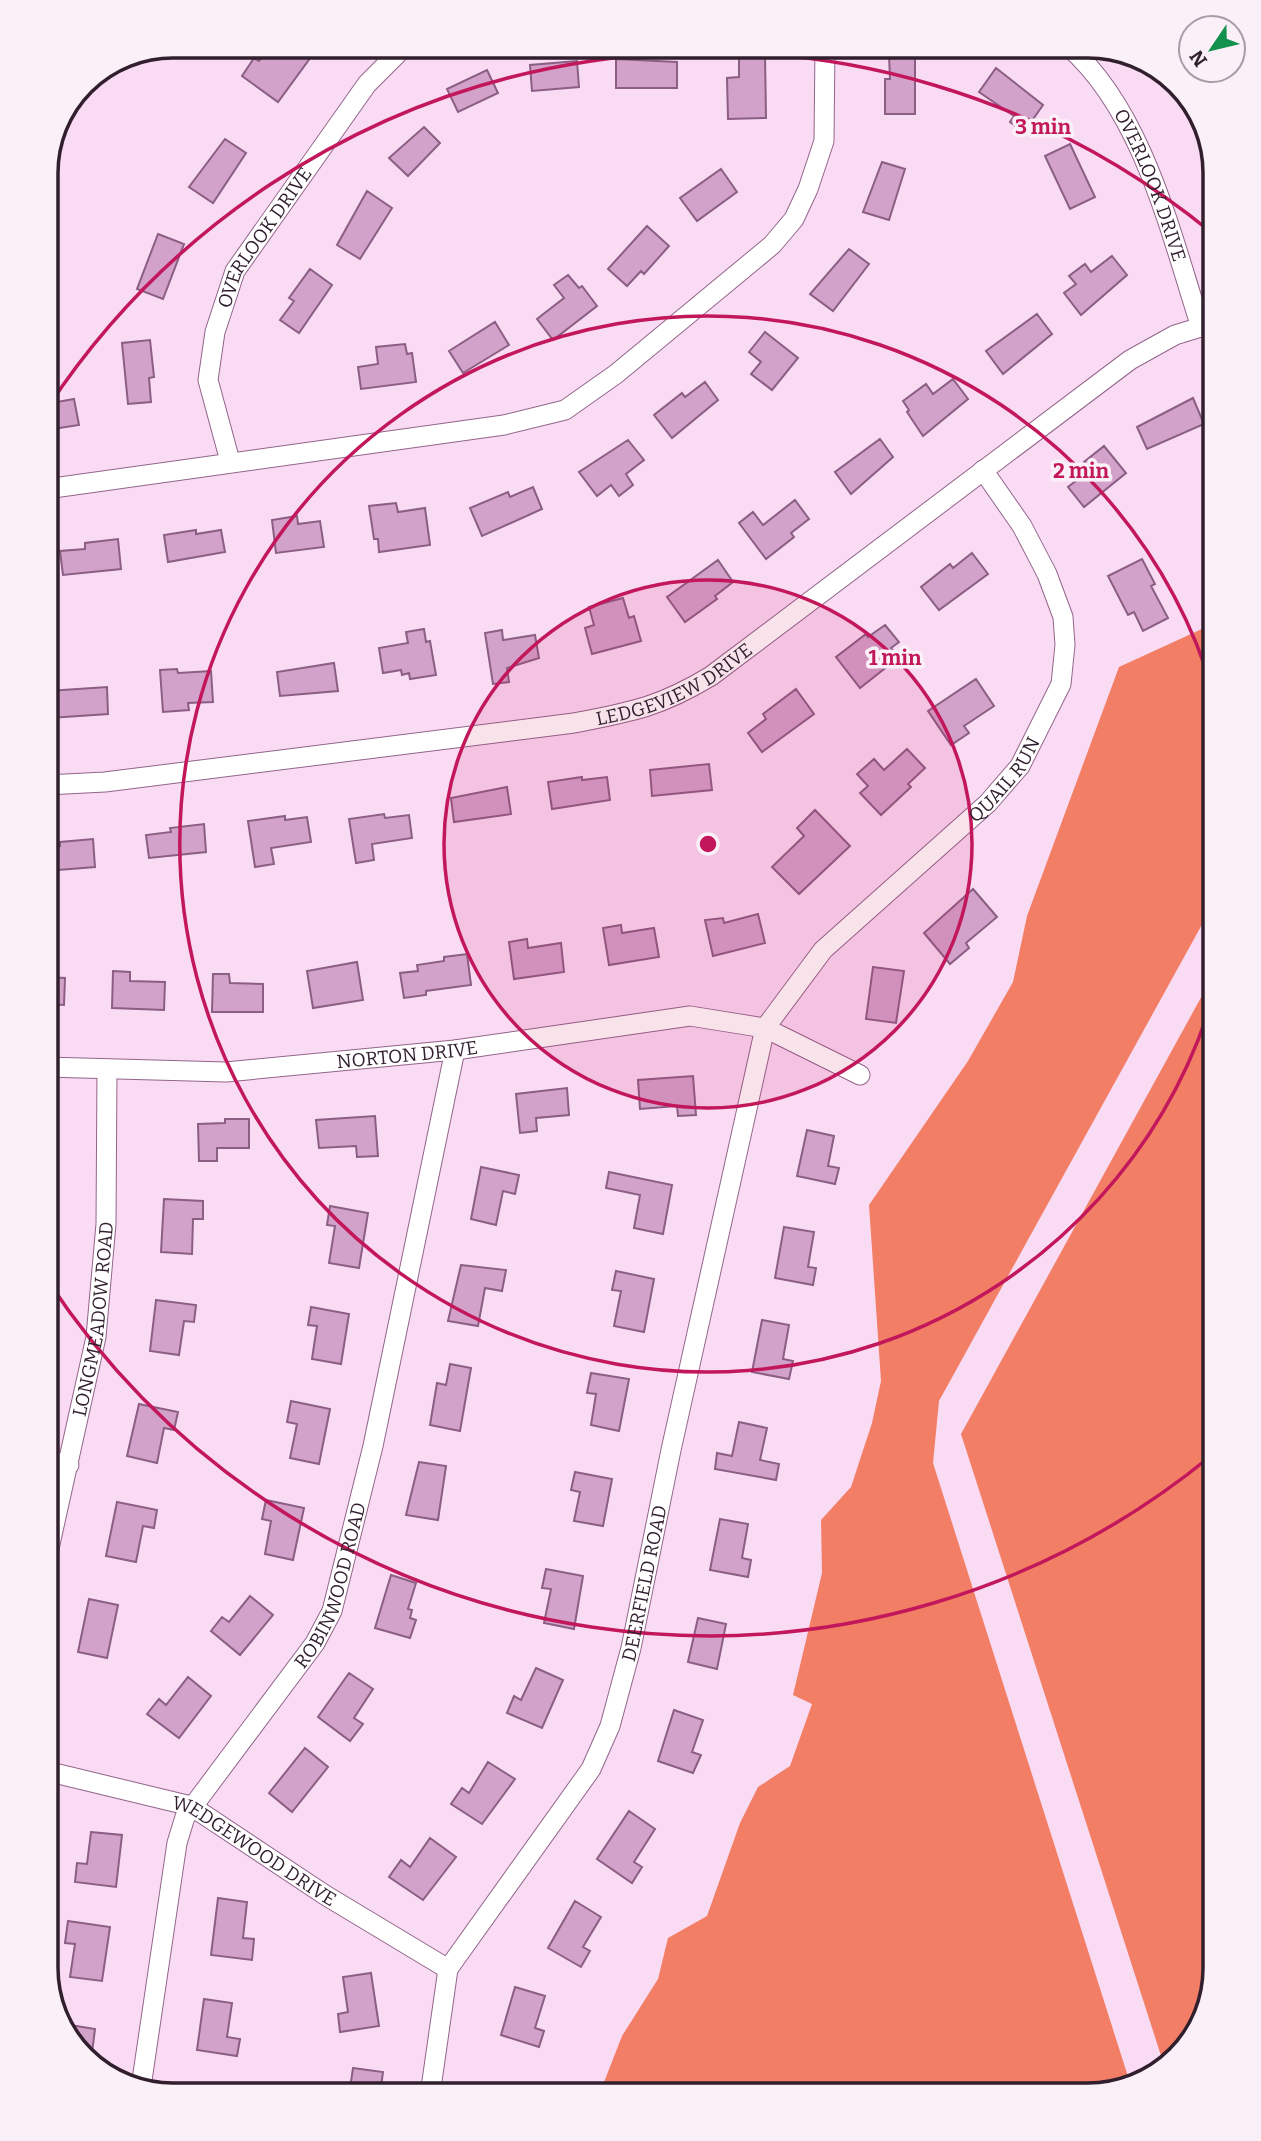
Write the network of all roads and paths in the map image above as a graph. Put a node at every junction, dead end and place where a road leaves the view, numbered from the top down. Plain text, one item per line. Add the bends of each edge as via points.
1 (393, 58) edge
2 (825, 58) edge
3 (1082, 58) edge
4 (1203, 316) edge
5 (1203, 330) edge
6 (230, 461) junction
7 (983, 470) junction
8 (58, 487) edge
9 (58, 784) edge
10 (765, 1028) junction
11 (455, 1051) junction
12 (58, 1067) edge
13 (107, 1069) junction
14 (860, 1075) dead end
15 (58, 1463) edge
16 (69, 1465) junction
17 (58, 1511) edge
18 (58, 1773) edge
19 (191, 1806) junction
20 (449, 1969) junction
21 (142, 2079) edge
22 (432, 2083) edge

1 - 6 street, OVERLOOK DRIVE via 367,84 235,271 215,332 208,380
2 - 6 street via 824,141 794,219 761,254 616,374 565,410 504,425
3 - 4 street, OVERLOOK DRIVE via 1124,115
5 - 7 street, LEDGEVIEW DRIVE via 1175,335 1130,360
6 - 8 street
7 - 9 street, LEDGEVIEW DRIVE via 711,676 645,710 574,723
7 - 10 street, QUAIL RUN via 1022,526 1063,617 1061,684 1020,766 988,803 823,950
10 - 11 street, NORTON DRIVE via 690,1016
10 - 14 street, NORTON DRIVE
10 - 20 street, DEERFIELD ROAD via 631,1648 610,1726 591,1769
11 - 13 street, NORTON DRIVE via 226,1072
11 - 19 street, ROBINWOOD ROAD via 373,1446 332,1611 314,1643
12 - 13 street, NORTON DRIVE
13 - 16 street, LONGMEADOW ROAD via 106,1224 96,1337
15 - 16 street
16 - 17 street, LONGMEADOW ROAD
18 - 19 street, WEDGEWOOD DRIVE
19 - 20 street, WEDGEWOOD DRIVE via 325,1895
19 - 21 street, ROBINWOOD ROAD via 177,1843
20 - 22 street, DEERFIELD ROAD

